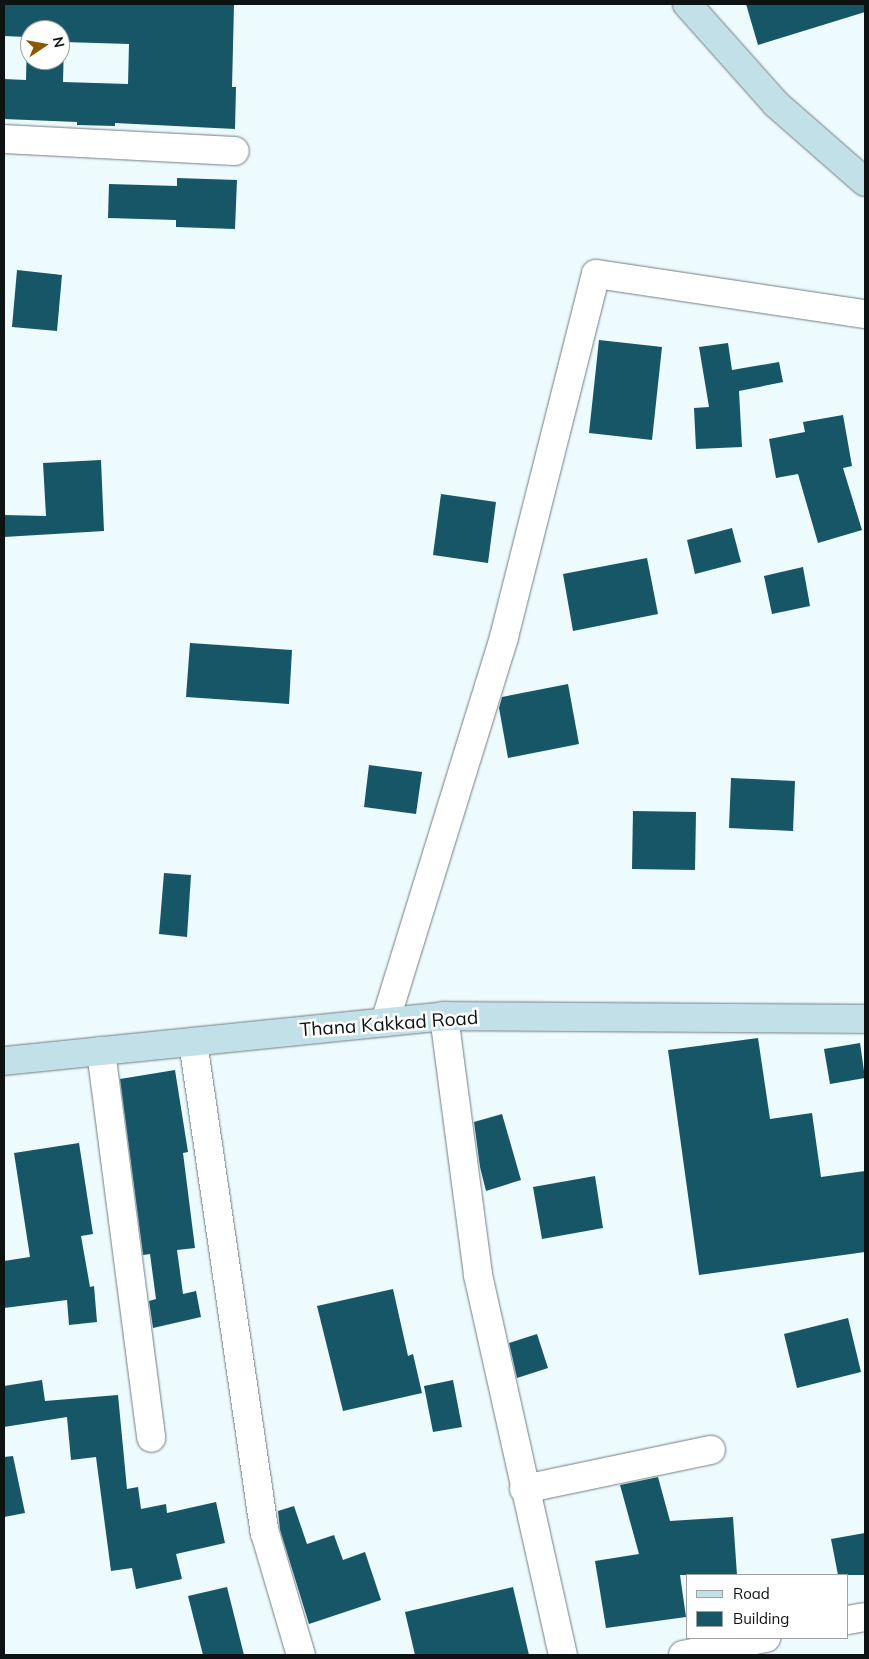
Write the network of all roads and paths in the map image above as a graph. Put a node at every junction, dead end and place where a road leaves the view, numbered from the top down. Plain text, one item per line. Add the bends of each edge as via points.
1 (687, 4) edge
2 (4, 139) edge
3 (235, 151) dead end
4 (865, 182) edge
5 (865, 314) edge
6 (444, 1016) junction
7 (865, 1019) edge
8 (385, 1022) junction
9 (193, 1042) junction
10 (101, 1051) junction
11 (4, 1061) edge
12 (151, 1438) dead end
13 (710, 1450) dead end
14 (524, 1489) junction
15 (865, 1617) edge
16 (849, 1620) edge
17 (761, 1639) edge
18 (301, 1655) edge
19 (563, 1655) edge
20 (683, 1655) edge

1 - 4 main road via 776,104
2 - 3 street
5 - 8 street via 596,274 504,637
6 - 7 main road, Thana Kakkad Road
6 - 8 main road, Thana Kakkad Road
6 - 14 street via 478,1275
8 - 9 main road, Thana Kakkad Road
9 - 10 main road, Thana Kakkad Road
9 - 18 street via 266,1533
10 - 11 main road, Thana Kakkad Road
10 - 12 street
13 - 14 street
14 - 19 street
15 - 16 street
17 - 20 street

